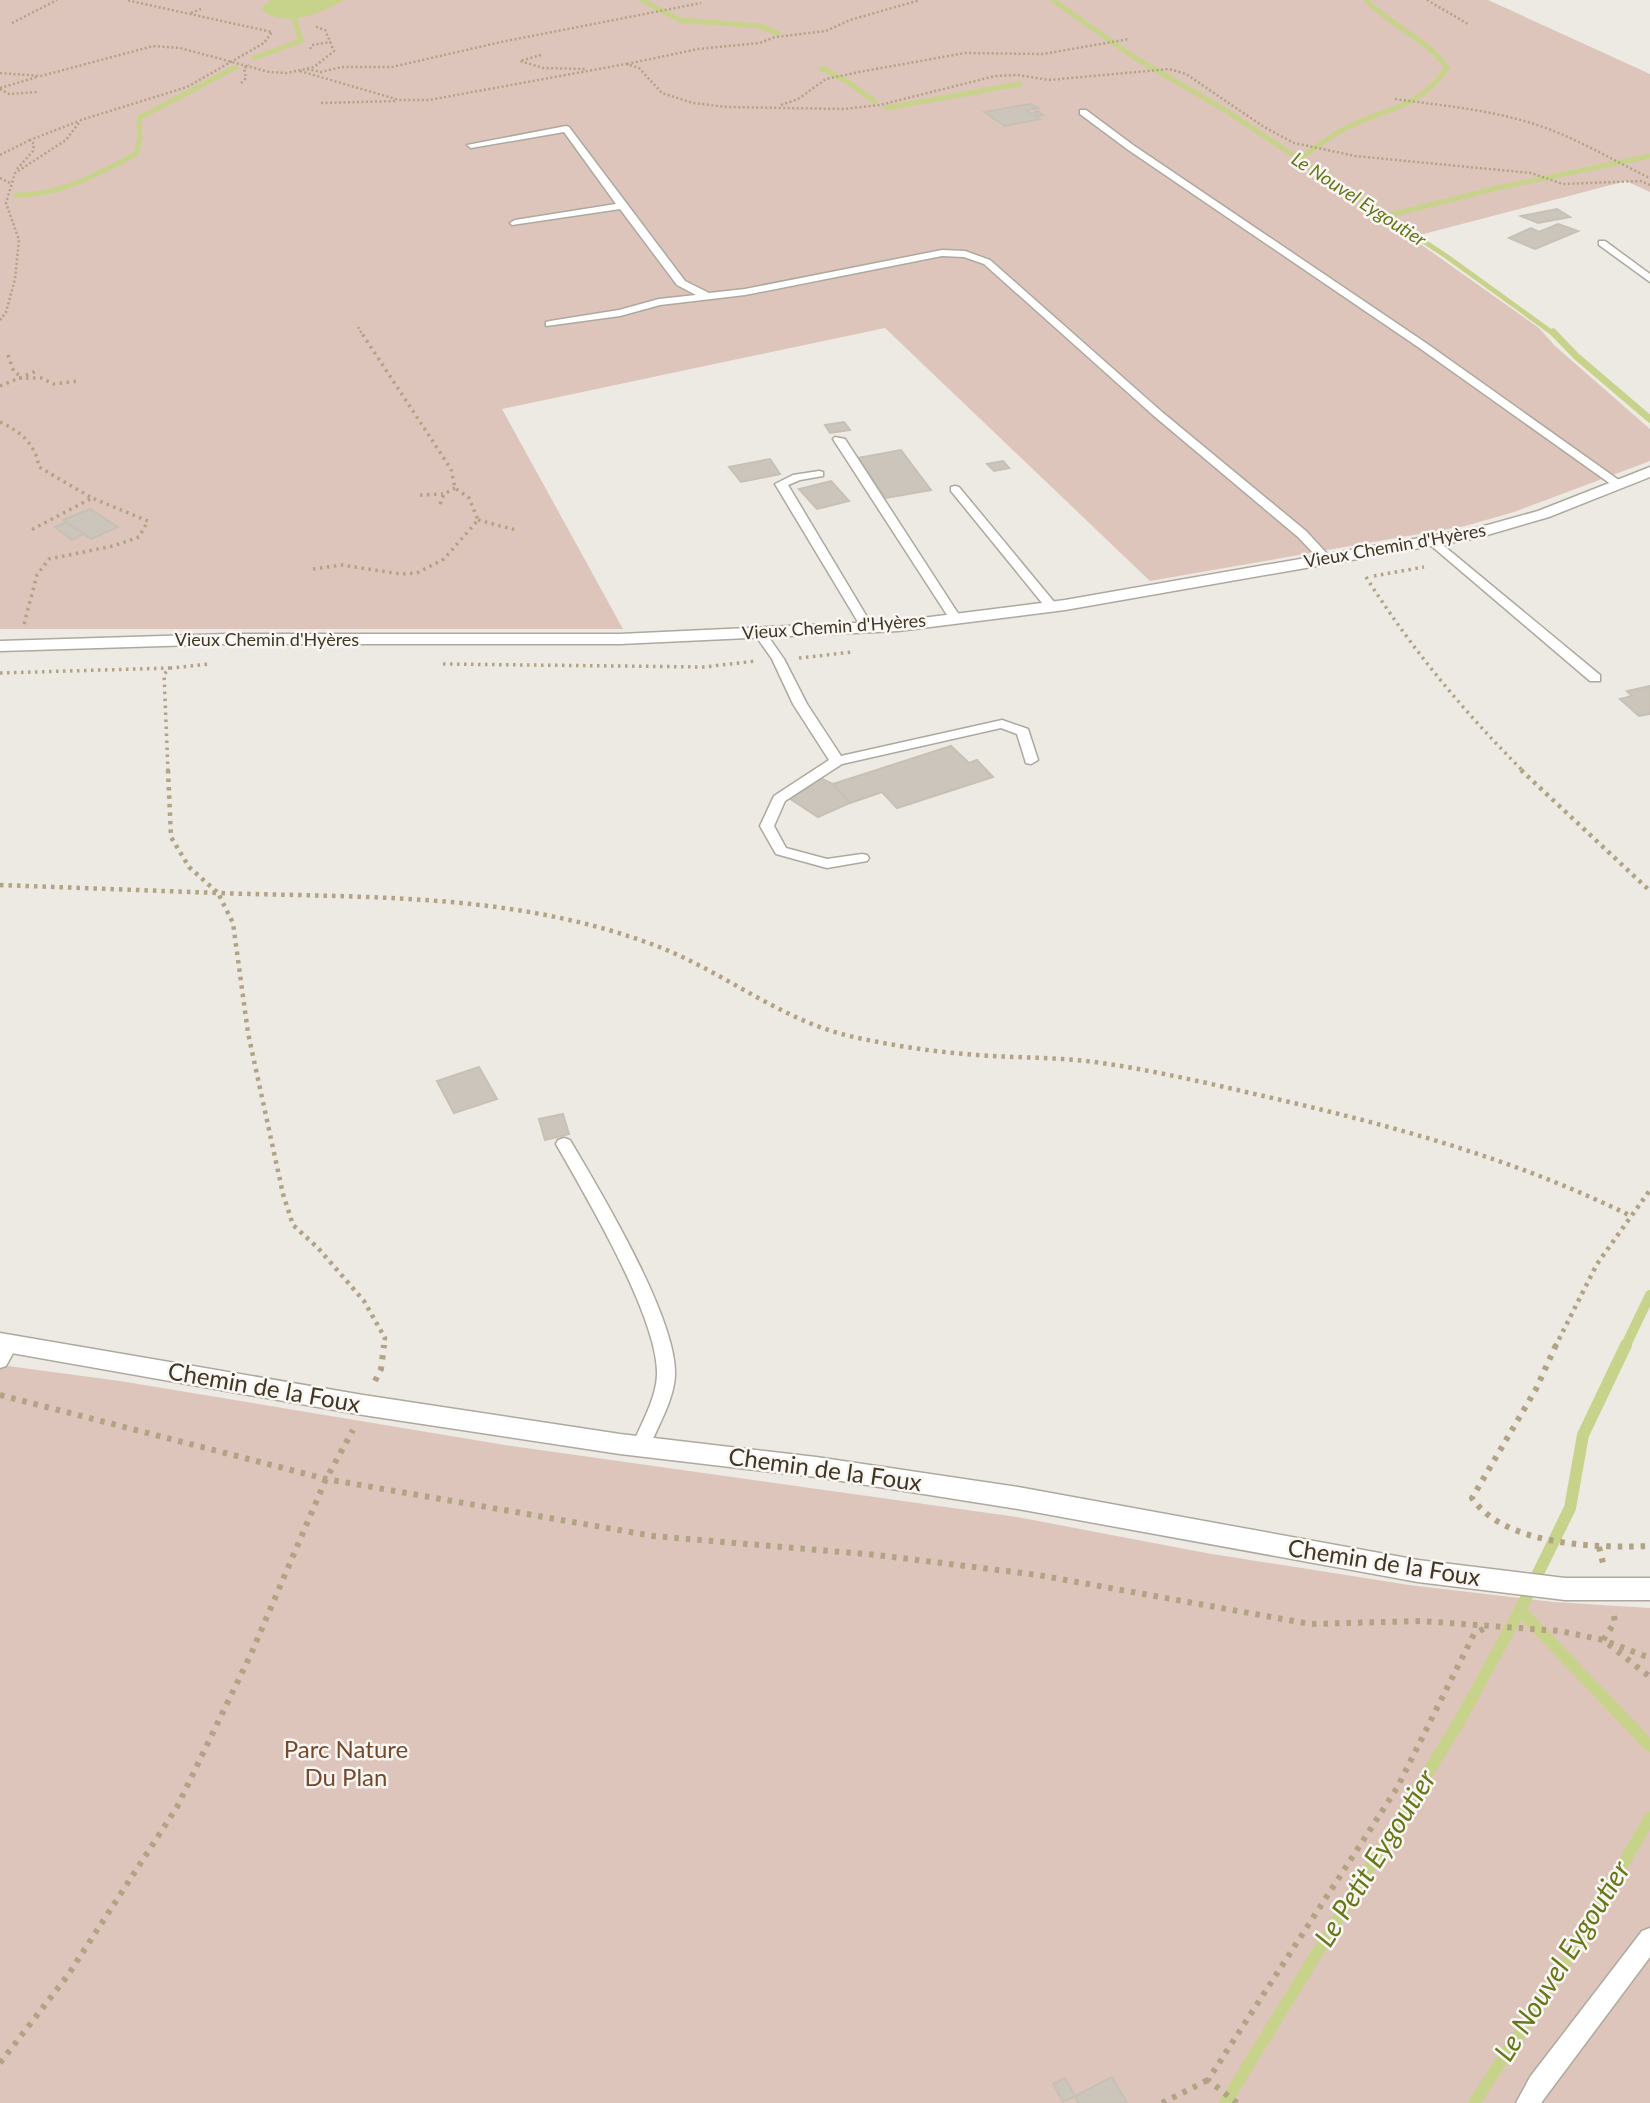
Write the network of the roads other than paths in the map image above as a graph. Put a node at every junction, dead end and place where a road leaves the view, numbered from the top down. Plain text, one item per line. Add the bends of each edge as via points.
1 (1083, 112) dead end
2 (471, 145) dead end
3 (622, 206) junction
4 (515, 223) dead end
5 (1602, 243) dead end
6 (1650, 279) edge
7 (707, 296) junction
8 (550, 324) dead end
9 (839, 439) dead end
10 (1650, 472) edge
11 (819, 474) dead end
12 (1619, 485) junction
13 (955, 489) dead end
14 (1432, 540) junction
15 (1325, 558) junction
16 (1051, 606) junction
17 (955, 618) junction
18 (867, 626) junction
19 (759, 632) junction
20 (0, 646) edge
21 (1595, 677) dead end
22 (837, 761) junction
23 (1031, 761) dead end
24 (862, 858) dead end
25 (564, 1144) dead end
26 (3, 1349) edge
27 (641, 1446) junction
28 (1650, 1589) edge
29 (1650, 1938) edge
30 (1528, 2103) edge

1 - 12 lane
2 - 3 lane via 566,129
3 - 4 lane
3 - 7 lane via 681,283
5 - 6 lane
7 - 8 lane
7 - 15 lane via 942,253 965,254 987,262 1158,414 1303,534
9 - 17 lane
10 - 12 street, Vieux Chemin d'Hyères
11 - 18 lane via 781,484
12 - 14 street, Vieux Chemin d'Hyères via 1515,525
13 - 16 lane
14 - 15 street, Vieux Chemin d'Hyères
14 - 21 lane
15 - 16 street, Vieux Chemin d'Hyères
16 - 17 street, Vieux Chemin d'Hyères
17 - 18 street, Vieux Chemin d'Hyères
18 - 19 street, Vieux Chemin d'Hyères
19 - 20 street, Vieux Chemin d'Hyères via 620,639 228,639
19 - 22 lane
22 - 23 lane via 1002,724 1023,732
22 - 24 lane via 779,799 767,826 780,851 827,864
25 - 27 lane via 651,1313 660,1345 666,1373
26 - 27 street, Chemin de la Foux
27 - 28 street, Chemin de la Foux via 816,1467 1018,1499 1418,1571 1565,1590
29 - 30 lane

